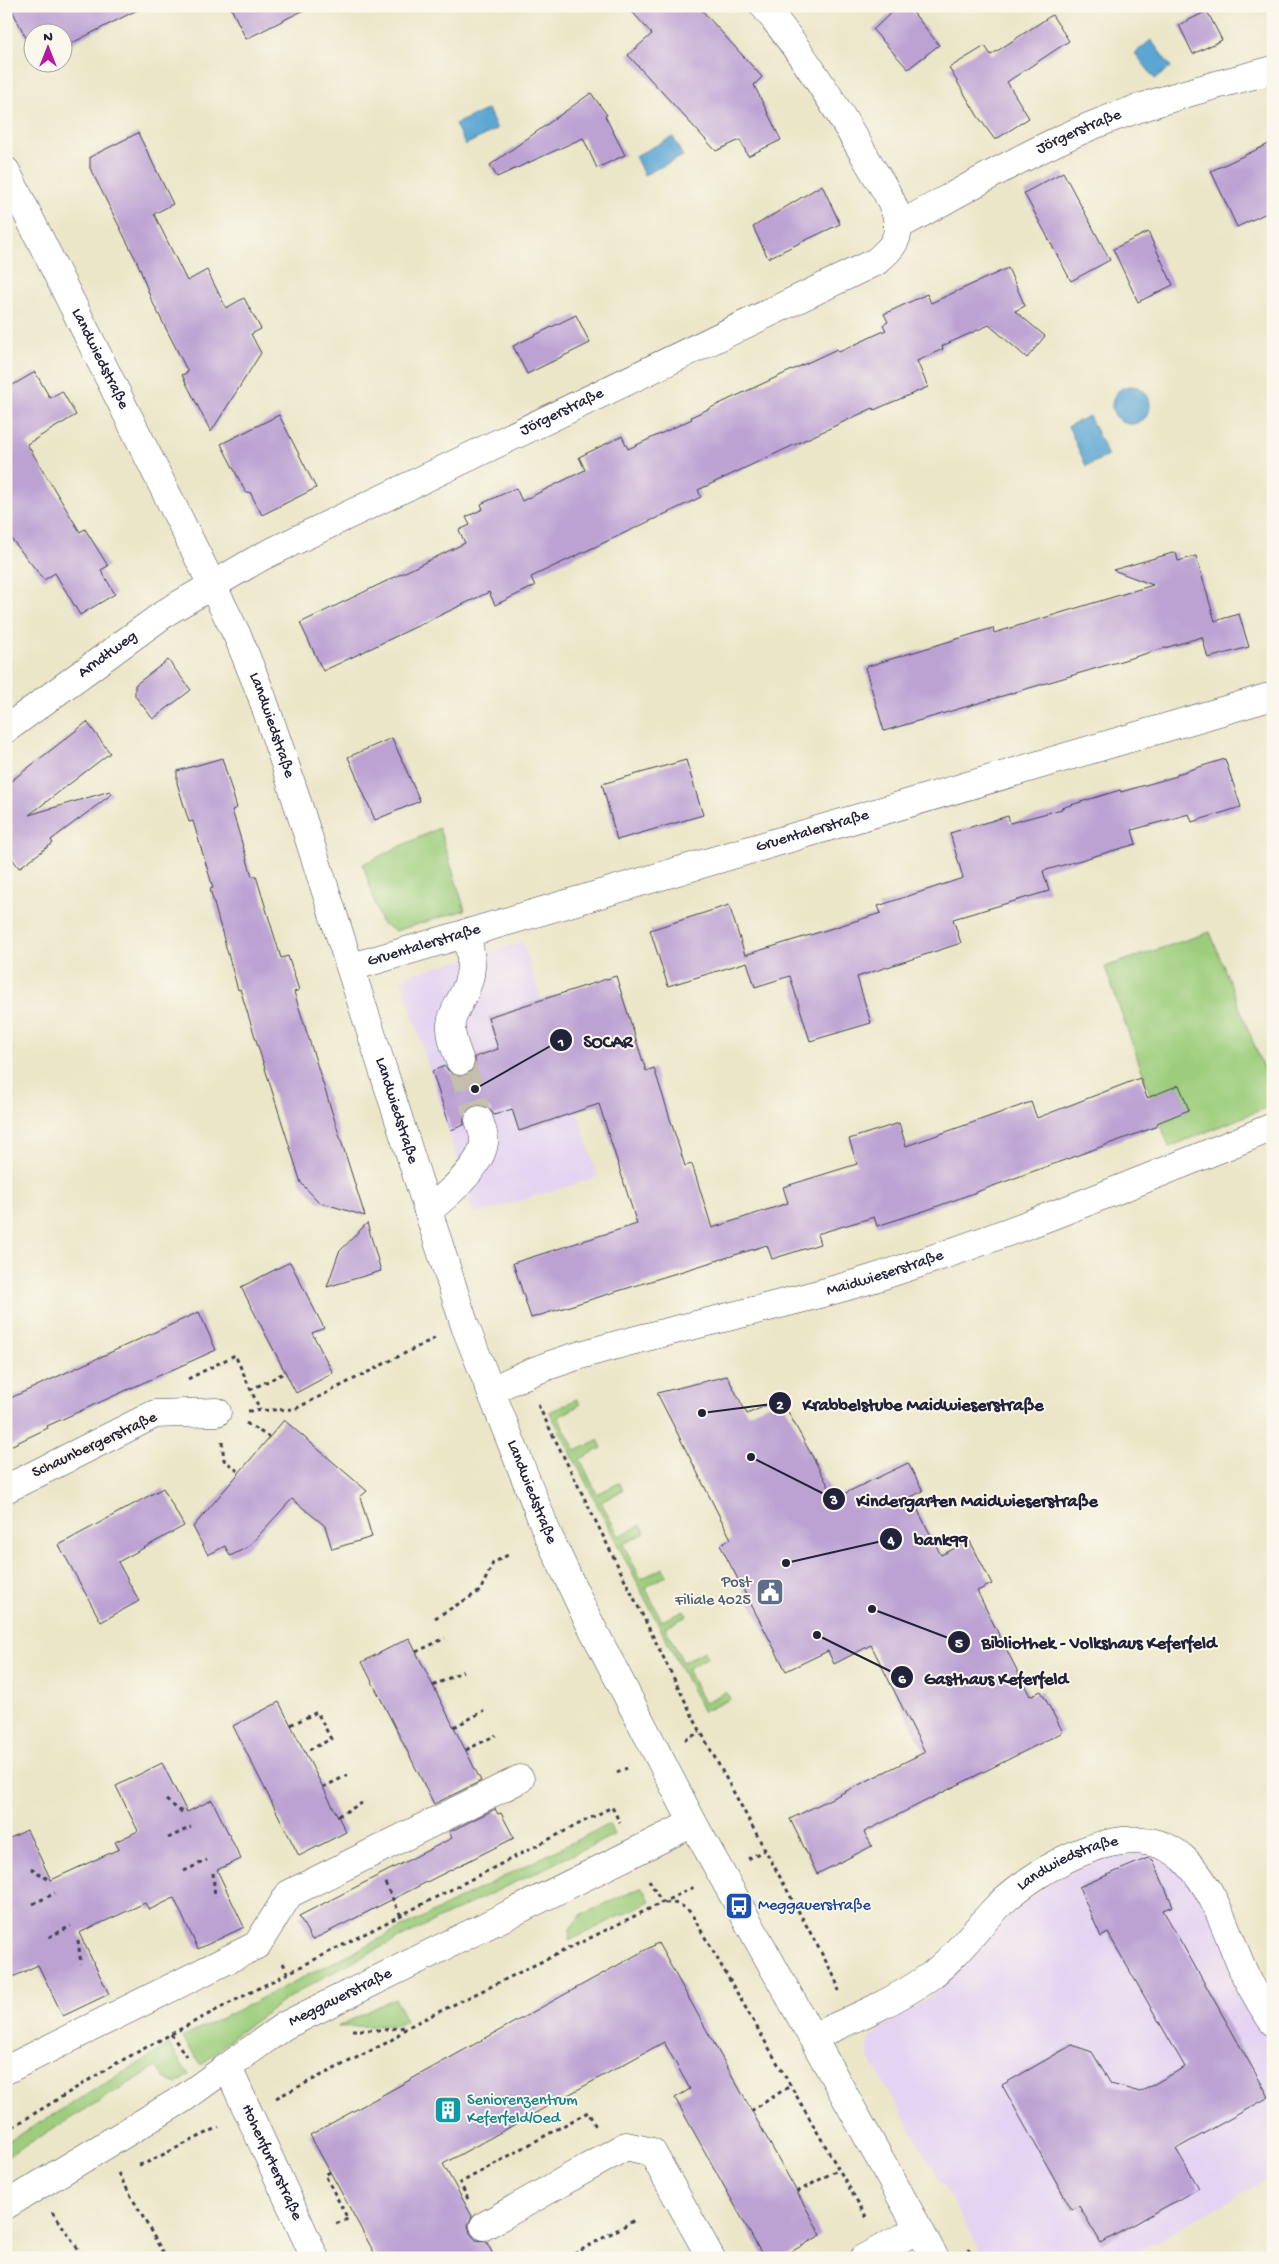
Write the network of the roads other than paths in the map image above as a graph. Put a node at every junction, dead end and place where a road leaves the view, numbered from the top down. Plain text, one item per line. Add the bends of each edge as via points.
1 (764, 6) edge
2 (1273, 70) edge
3 (6, 172) edge
4 (898, 226) junction
5 (213, 586) junction
6 (1273, 696) edge
7 (6, 729) edge
8 (466, 933) junction
9 (352, 967) junction
10 (460, 1061) tunnel mouth
11 (479, 1120) tunnel mouth
12 (1273, 1127) edge
13 (428, 1211) junction
14 (491, 1391) junction
15 (217, 1412) road end
16 (6, 1489) edge
17 (520, 1779) dead end
18 (694, 1823) junction
19 (1273, 2022) edge
20 (812, 2037) junction
21 (228, 2068) junction
22 (6, 2070) edge
23 (6, 2204) edge
24 (484, 2226) dead end
25 (919, 2229) junction
26 (874, 2253) edge
27 (315, 2258) edge
28 (711, 2258) edge
29 (935, 2258) edge

1 - 4 street via 834,103 896,213
2 - 4 street, Jörgerstraße via 1171,97 1090,126 1043,147
3 - 5 street, Landwiedstraße
4 - 5 street, Jörgerstraße via 893,247 877,261 260,557
5 - 7 street, Arndtweg via 168,611
5 - 9 street, Landwiedstraße via 261,694
6 - 8 street, Gruentalerstraße
8 - 9 street, Gruentalerstraße
8 - 10 street via 472,972 451,1026
9 - 13 street, Landwiedstraße
11 - 13 street via 484,1142 480,1155 455,1189
12 - 14 street, Maidwieserstraße via 991,1238 864,1281 574,1357 521,1375
13 - 14 street, Landwiedstraße via 465,1326
14 - 18 street, Landwiedstraße via 552,1544
15 - 16 street, Schaunbergerstraße via 155,1414
17 - 22 street via 289,1894 257,1945
18 - 20 street, Landwiedstraße
18 - 21 street, Meggauerstraße via 284,2026
19 - 20 street, Landwiedstraße via 1246,1977 1221,1916 1203,1883 1185,1860 1152,1842 1130,1840 1090,1848 1020,1887 928,1977
20 - 25 street, Landwiedstraße
21 - 23 street, Meggauerstraße via 184,2098
21 - 27 street, Hohenfurterstraße
24 - 28 street via 626,2146 652,2152
25 - 26 street
25 - 29 street, Landwiedstraße

